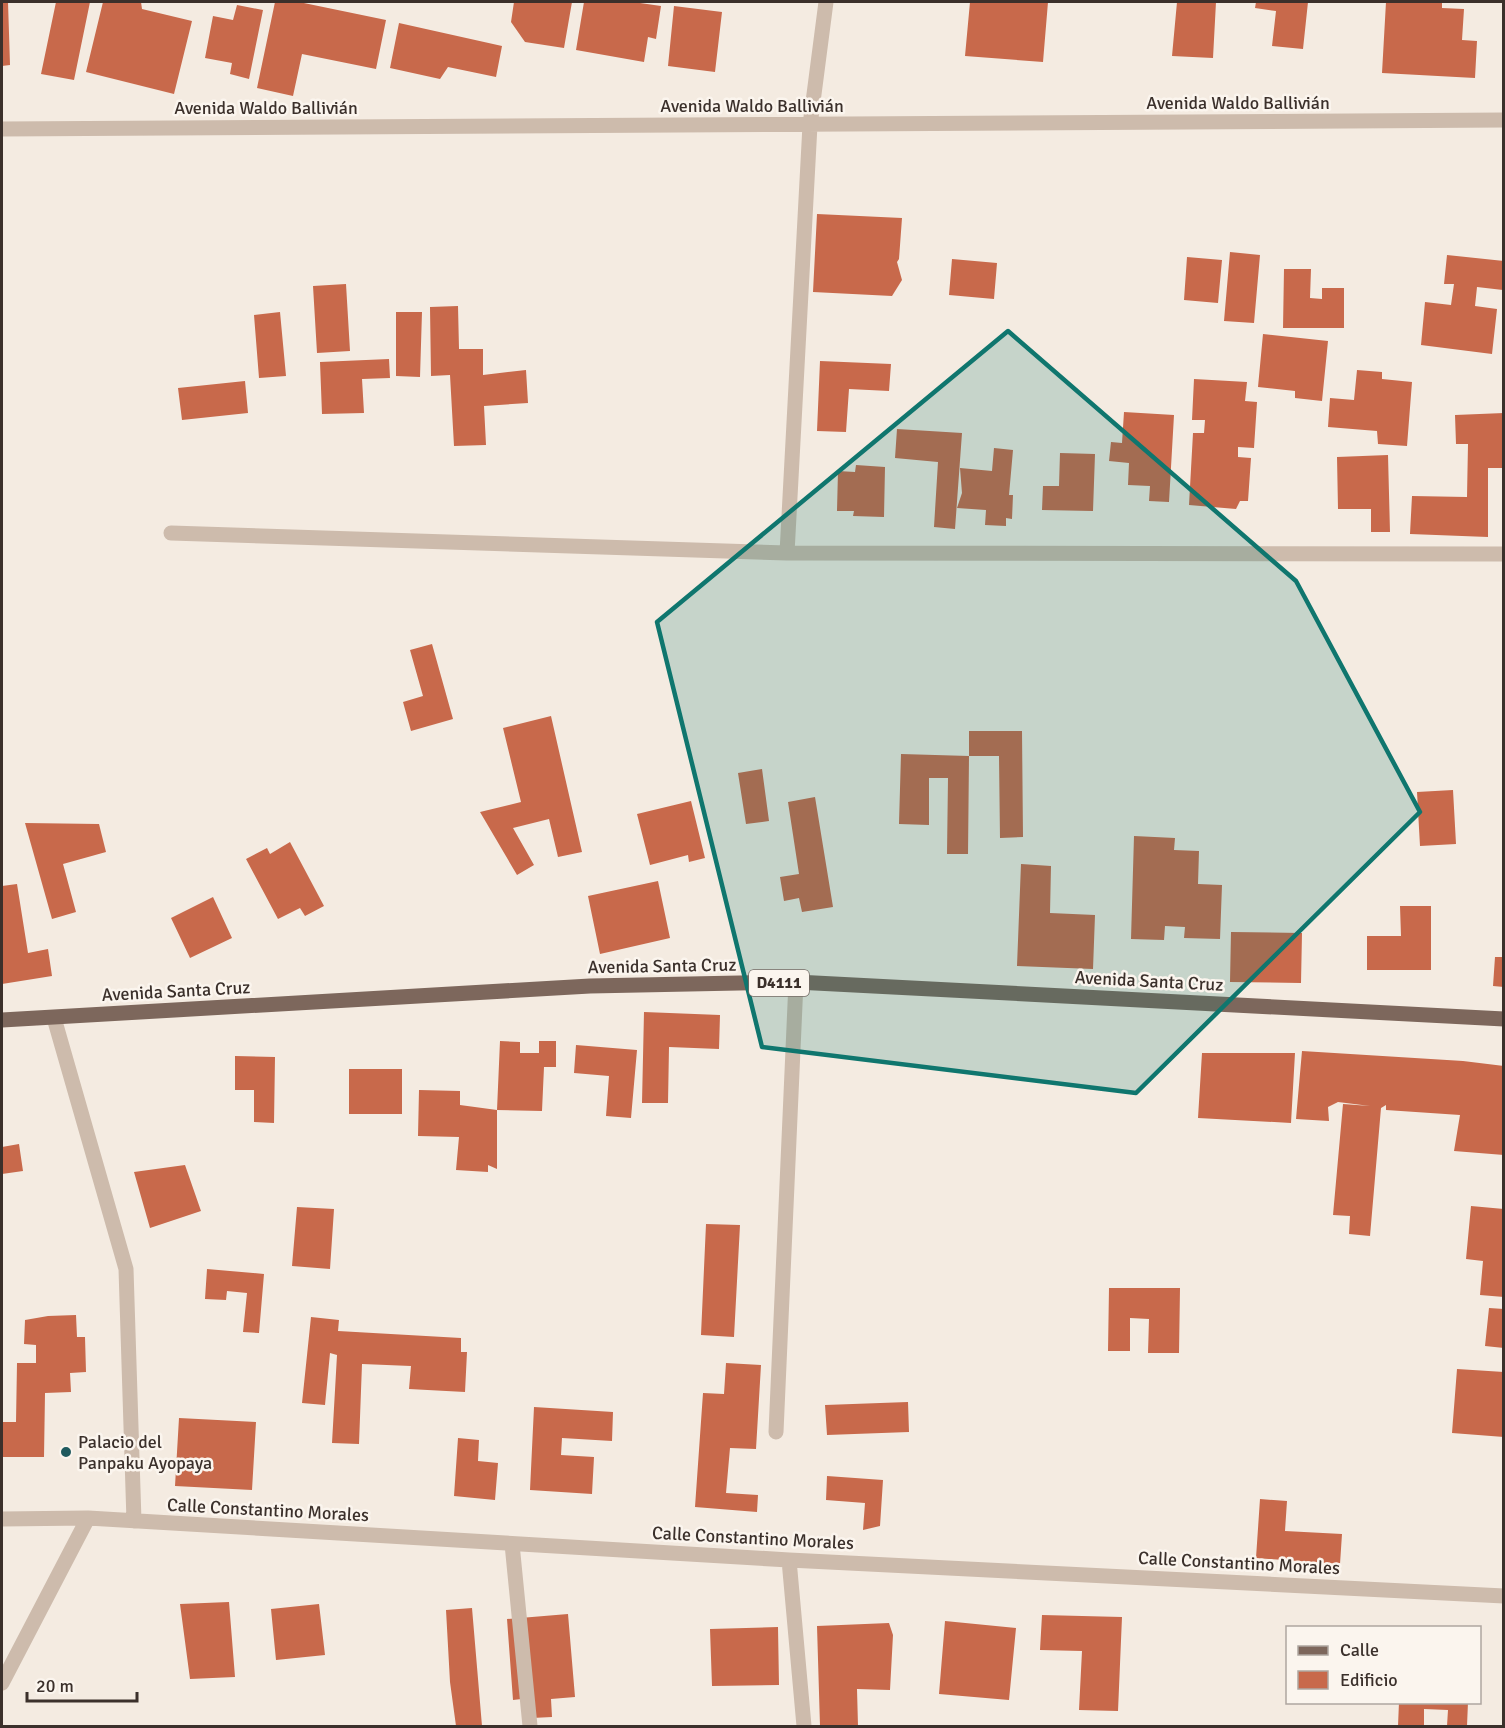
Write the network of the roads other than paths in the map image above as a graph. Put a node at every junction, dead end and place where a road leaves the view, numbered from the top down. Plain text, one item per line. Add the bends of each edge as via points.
1 (826, 2) edge
2 (1503, 120) edge
3 (810, 125) junction
4 (2, 129) edge
5 (171, 532) dead end
6 (787, 553) junction
7 (1503, 554) edge
8 (796, 982) junction
9 (54, 1018) junction
10 (1503, 1019) edge
11 (2, 1020) edge
12 (776, 1432) dead end
13 (88, 1518) junction
14 (2, 1519) edge
15 (134, 1521) junction
16 (512, 1544) junction
17 (789, 1560) junction
18 (1503, 1596) edge
19 (2, 1683) edge
20 (530, 1726) edge
21 (804, 1726) edge

1 - 3 street
2 - 3 street, Avenida Waldo Ballivián
3 - 4 street, Avenida Waldo Ballivián
3 - 6 street
5 - 6 street
6 - 7 street
8 - 9 main road, Avenida Santa Cruz / D4111 via 590,986
8 - 10 main road, Avenida Santa Cruz / D4111
8 - 12 street
9 - 11 main road, Avenida Santa Cruz / D4111
9 - 15 street via 126,1269
13 - 14 street, Calle Constantino Morales
13 - 15 street, Calle Constantino Morales
13 - 19 street
15 - 16 street, Calle Constantino Morales
16 - 17 street, Calle Constantino Morales
16 - 20 street
17 - 18 street, Calle Constantino Morales
17 - 21 street

